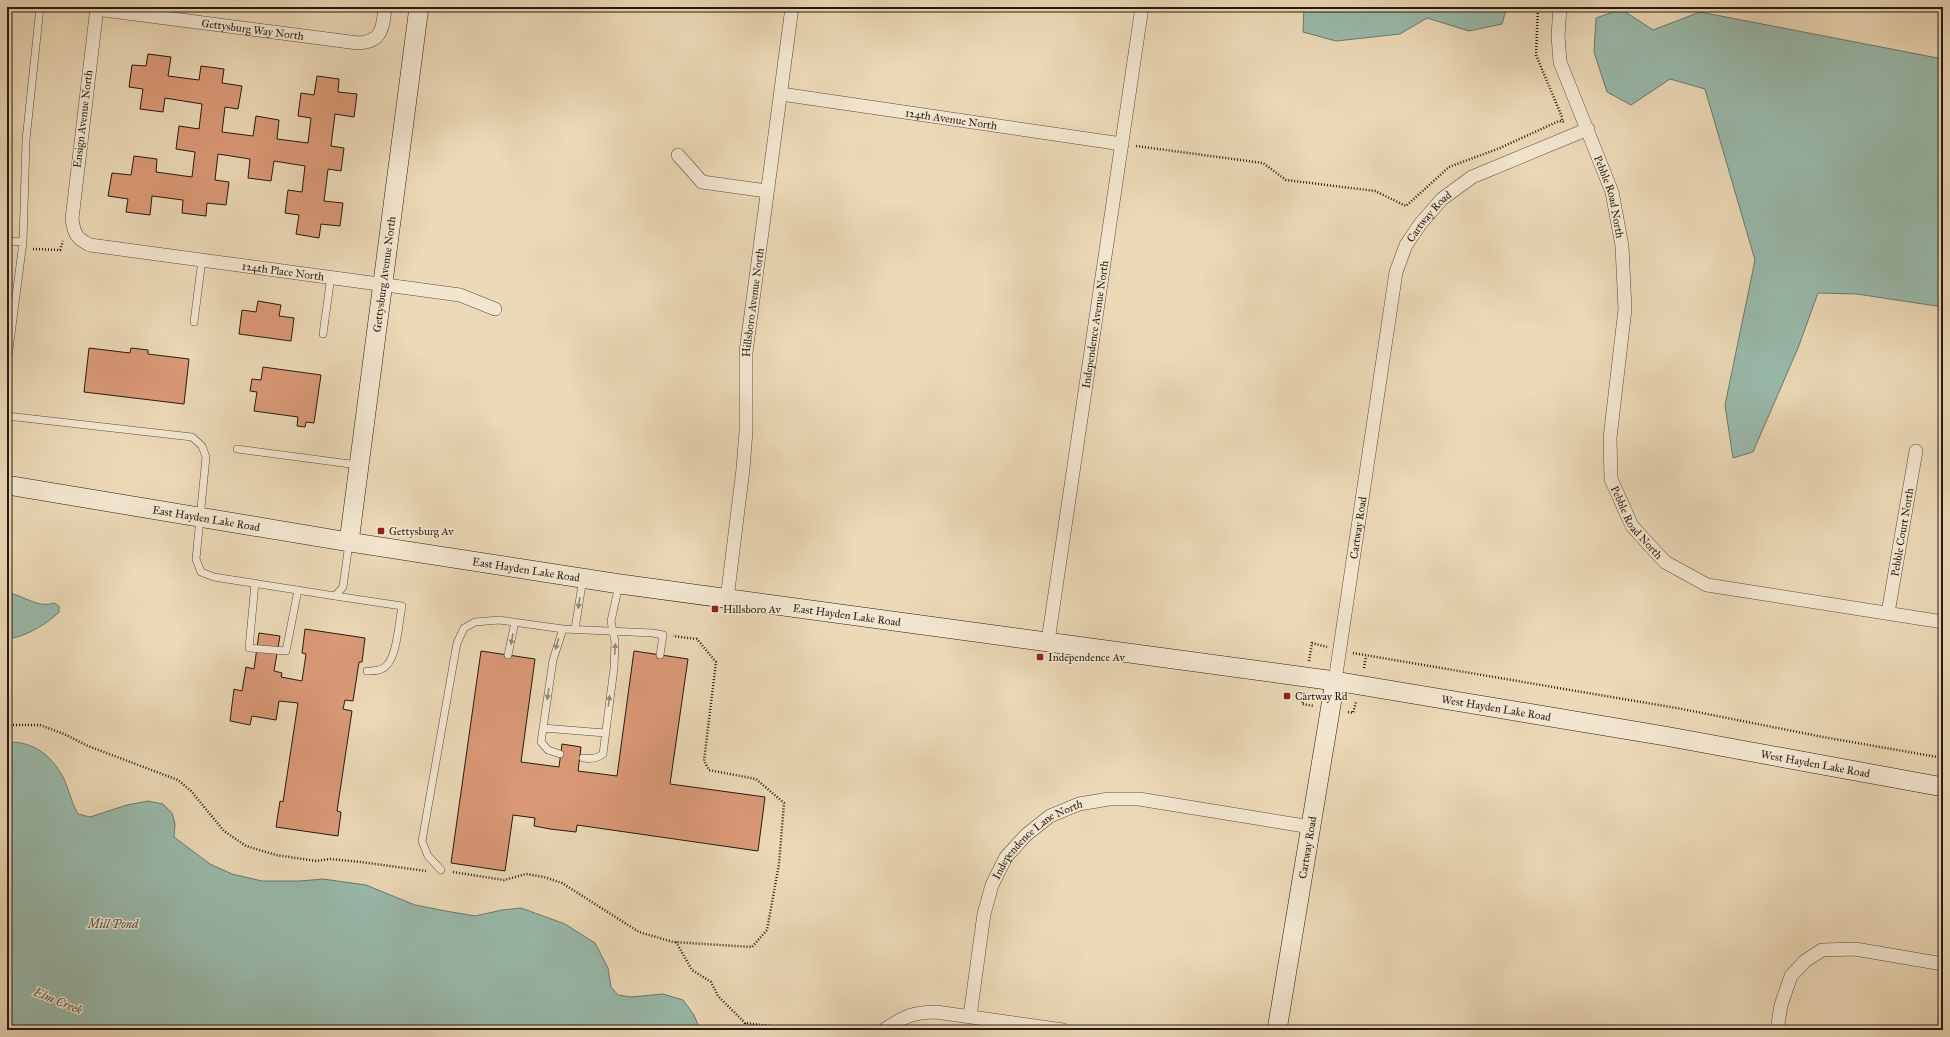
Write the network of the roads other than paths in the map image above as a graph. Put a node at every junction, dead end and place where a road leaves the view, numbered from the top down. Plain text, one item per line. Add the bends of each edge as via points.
1 (40, 7) edge
2 (385, 7) edge
3 (420, 7) edge
4 (792, 7) edge
5 (1142, 7) edge
6 (1560, 7) edge
7 (96, 8) edge
8 (781, 94) junction
9 (1588, 129) junction
10 (1122, 144) junction
11 (678, 156) dead end
12 (767, 191) junction
13 (73, 231) joint
14 (7, 241) edge
15 (22, 245) junction
16 (202, 260) junction
17 (331, 276) junction
18 (384, 285) junction
19 (495, 309) dead end
20 (194, 322) dead end
21 (323, 334) dead end
22 (7, 362) edge
23 (7, 365) edge
24 (7, 416) edge
25 (237, 449) dead end
26 (1916, 451) dead end
27 (358, 465) junction
28 (7, 484) edge
29 (201, 517) junction
30 (349, 542) junction
31 (583, 578) junction
32 (255, 583) junction
33 (620, 584) junction
34 (298, 590) junction
35 (335, 596) junction
36 (727, 599) junction
37 (1888, 613) junction
38 (515, 622) junction
39 (1943, 622) edge
40 (563, 629) junction
41 (576, 629) junction
42 (612, 631) junction
43 (1048, 641) junction
44 (508, 655) dead end
45 (660, 655) dead end
46 (367, 671) dead end
47 (1335, 681) junction
48 (544, 728) junction
49 (605, 733) junction
50 (560, 754) dead end
51 (583, 758) dead end
52 (1943, 788) edge
53 (1311, 827) junction
54 (441, 870) road end
55 (1943, 964) edge
56 (970, 1016) junction
57 (884, 1030) edge
58 (1063, 1030) edge
59 (1277, 1030) edge
60 (1777, 1030) edge

1 - 15 lane via 26,140
2 - 7 street, Gettysburg Way North via 381,30 377,38 368,43
3 - 18 main road, Gettysburg Avenue North
4 - 8 street, Hillsboro Avenue North
5 - 10 street, Independence Avenue North
6 - 9 street, Pebble Road North via 1560,62
7 - 13 street, Ensign Avenue North via 72,219
8 - 10 street, 124th Avenue North
8 - 12 street, Hillsboro Avenue North
9 - 37 street, Pebble Road North via 1612,192 1622,246 1626,310 1610,438 1611,479 1632,526 1665,562 1707,585
9 - 47 street, Cartway Road via 1472,177 1442,199 1406,245 1396,272
10 - 43 street, Independence Avenue North
11 - 12 street via 702,182
12 - 36 street, Hillsboro Avenue North via 746,352 746,431
13 - 16 street, 124th Place North via 79,240 90,245
14 - 15 lane
15 - 22 lane
16 - 17 street, 124th Place North
16 - 20 lane
17 - 18 street, 124th Place North
17 - 21 lane
18 - 19 street, 124th Place North via 460,294
18 - 27 main road, Gettysburg Avenue North
22 - 23 lane
24 - 29 lane via 192,437 202,446 206,457
25 - 27 lane
26 - 37 street, Pebble Court North
27 - 30 main road, Gettysburg Avenue North
28 - 29 main road, East Hayden Lake Road
29 - 30 main road, East Hayden Lake Road
29 - 32 lane via 196,558 202,572 214,577
30 - 31 main road, East Hayden Lake Road
30 - 35 lane via 342,587
31 - 33 main road, East Hayden Lake Road
31 -> 41 lane
32 - 34 lane
32 - 34 lane via 249,648 286,651
33 - 36 main road, East Hayden Lake Road
33 - 42 lane via 611,621
34 - 35 lane
35 - 46 lane via 402,606 392,657 387,666 376,672
36 - 43 main road, East Hayden Lake Road
37 - 39 street, Pebble Road North
38 - 40 lane
38 -> 44 lane
38 - 54 lane via 475,622 464,628 457,643 422,841 428,856
40 - 41 lane
40 -> 48 lane via 553,660
41 - 42 lane
42 - 45 lane via 663,635
49 -> 42 lane via 614,668 615,642
43 - 47 main road, West Hayden Lake Road
47 - 52 main road, West Hayden Lake Road via 1665,736
47 - 53 main road, Cartway Road
48 - 49 lane
48 - 50 lane via 540,742 548,750
49 - 51 lane via 603,754 595,758
53 - 56 street, Independence Lane North via 1139,799 1109,799 1079,804 1050,816 1026,835 1006,857 992,885 984,914
53 - 59 main road, Cartway Road
55 - 60 street via 1855,949 1822,950 1805,961 1792,976 1781,1005
56 - 57 street via 917,1012
56 - 58 street

